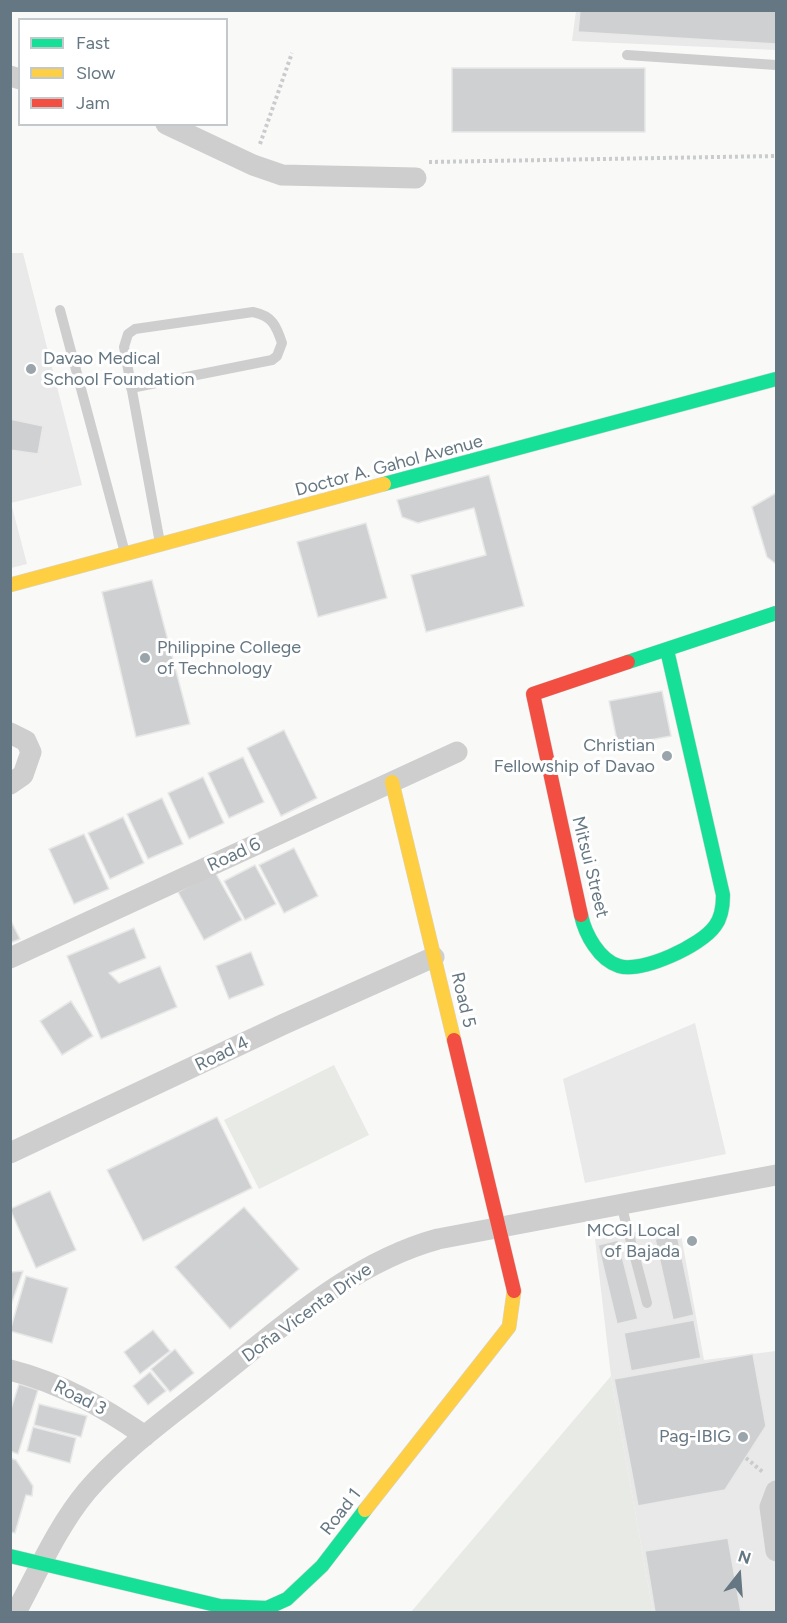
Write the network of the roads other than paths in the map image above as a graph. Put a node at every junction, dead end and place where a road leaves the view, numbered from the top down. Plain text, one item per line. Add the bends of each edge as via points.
1 (627, 55) dead end
2 (777, 65) edge
3 (171, 126) edge
4 (416, 178) road end
5 (60, 310) dead end
6 (777, 379) edge
7 (131, 388) junction
8 (161, 546) junction
9 (125, 556) junction
10 (10, 585) edge
11 (777, 613) edge
12 (667, 650) junction
13 (18, 737) edge
14 (457, 752) dead end
15 (392, 782) junction
16 (10, 784) edge
17 (10, 957) edge
18 (434, 957) junction
19 (10, 1153) edge
20 (777, 1175) edge
21 (621, 1204) junction
22 (498, 1226) junction
23 (647, 1303) dead end
24 (10, 1370) edge
25 (145, 1436) junction
26 (773, 1484) edge
27 (777, 1551) edge
28 (10, 1556) edge
29 (42, 1564) junction
30 (16, 1612) edge

1 - 2 lane
3 - 4 street via 282,175
5 - 9 lane
6 - 8 street, Doctor A. Gahol Avenue
7 - 7 lane via 124,346 128,334 135,329 253,312 270,317 275,324 282,343 272,360
7 - 8 lane
8 - 9 street, Doctor A. Gahol Avenue
9 - 10 street, Doctor A. Gahol Avenue
11 - 12 street, Mitsui Street
12 - 12 street, Mitsui Street via 533,694 582,920 591,942 604,957 634,969 705,936 714,929 723,905
13 - 16 street via 31,752 23,775
14 - 15 street, Road 6
15 - 17 street, Road 6
15 - 18 street, Road 5
18 - 19 street, Road 4
18 - 22 street, Road 5
20 - 21 street, Doña Vicenta Drive
21 - 22 street, Doña Vicenta Drive
21 - 23 lane
22 - 25 street, Doña Vicenta Drive via 406,1247 371,1264
22 - 29 street, Road 1 via 515,1298 509,1327 322,1566 287,1599 267,1608 220,1606
24 - 25 street, Road 3 via 78,1394
25 - 29 street, Doña Vicenta Drive via 86,1493
26 - 27 street via 770,1507
28 - 29 street, Road 1
29 - 30 street, Doña Vicenta Drive

